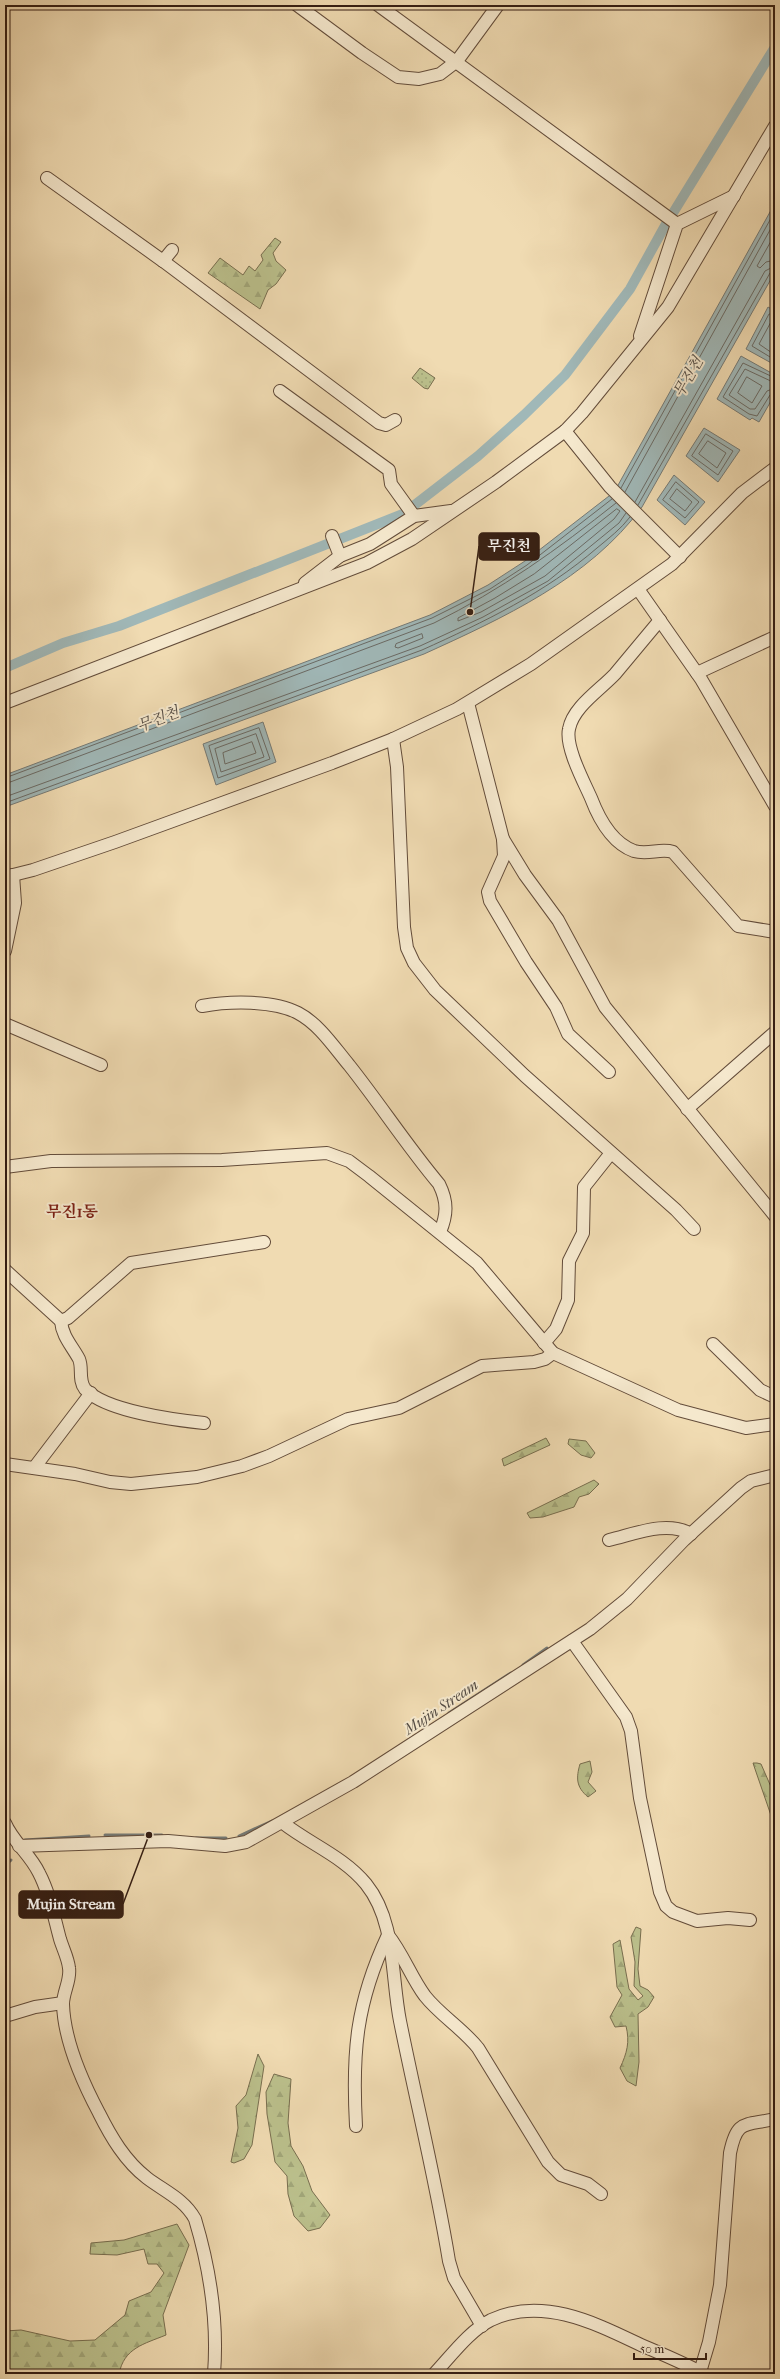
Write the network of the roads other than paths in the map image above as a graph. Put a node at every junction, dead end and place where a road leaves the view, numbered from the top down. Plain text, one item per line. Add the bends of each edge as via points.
1 (297, 5) edge
2 (378, 5) edge
3 (498, 5) edge
4 (457, 61) junction
5 (775, 126) edge
6 (47, 178) dead end
7 (734, 196) junction
8 (677, 224) junction
9 (172, 250) dead end
10 (163, 261) junction
11 (639, 341) junction
12 (280, 391) dead end
13 (395, 420) dead end
14 (565, 431) junction
15 (775, 468) edge
16 (411, 511) junction
17 (454, 511) junction
18 (332, 536) dead end
19 (339, 553) junction
20 (680, 558) junction
21 (638, 590) junction
22 (295, 591) junction
23 (660, 620) junction
24 (775, 637) edge
25 (697, 672) junction
26 (5, 703) edge
27 (468, 703) junction
28 (393, 739) junction
29 (775, 806) edge
30 (503, 839) junction
31 (9, 876) edge
32 (775, 932) edge
33 (5, 951) edge
34 (202, 1006) dead end
35 (5, 1024) edge
36 (775, 1032) edge
37 (101, 1065) dead end
38 (609, 1072) dead end
39 (687, 1110) junction
40 (611, 1153) junction
41 (5, 1167) edge
42 (775, 1216) edge
43 (694, 1229) dead end
44 (440, 1232) junction
45 (264, 1242) dead end
46 (5, 1270) edge
47 (61, 1321) junction
48 (544, 1343) junction
49 (713, 1344) dead end
50 (553, 1353) junction
51 (90, 1393) junction
52 (775, 1397) edge
53 (204, 1423) dead end
54 (775, 1424) edge
55 (5, 1464) edge
56 (34, 1468) junction
57 (775, 1475) edge
58 (691, 1534) junction
59 (609, 1540) dead end
60 (572, 1641) junction
61 (5, 1823) edge
62 (283, 1823) junction
63 (19, 1846) junction
64 (750, 1920) dead end
65 (388, 1935) junction
66 (63, 2003) junction
67 (5, 2016) edge
68 (775, 2119) edge
69 (356, 2126) dead end
70 (601, 2194) dead end
71 (482, 2326) junction
72 (702, 2373) edge
73 (214, 2374) edge
74 (434, 2374) edge

1 - 4 street via 398,77 419,79 440,74
2 - 4 street
3 - 4 street
4 - 8 street via 468,72
5 - 7 street
6 - 10 street
7 - 8 street
7 - 11 street via 668,307
8 - 11 street
9 - 10 street
10 - 13 street via 379,423 386,425
11 - 14 street
12 - 16 street via 390,470 390,484
14 - 17 street
14 - 20 street via 610,487
15 - 20 street via 742,493
16 - 17 street
16 - 19 street via 370,544
17 - 22 street via 412,539 367,563
18 - 19 street
19 - 22 street
20 - 21 street
21 - 23 street
21 - 27 street via 532,664
22 - 26 street
23 - 25 street
23 - 32 street via 573,720 569,730 569,741 597,814 612,835 634,851 673,852 738,926
24 - 25 street
25 - 29 street
27 - 28 street
27 - 30 street
28 - 31 street via 116,842
28 - 40 street via 397,767 404,927 407,948 414,963 435,990
30 - 38 street via 504,856 488,892 490,901 556,1007 568,1034
30 - 39 street via 525,875 558,920 605,1007
31 - 33 street via 15,903
34 - 44 street via 219,1003 283,1006 313,1024 368,1090 439,1184 447,1213
35 - 37 street
36 - 39 street
39 - 42 street
40 - 43 street
40 - 48 street via 584,1187 583,1233 569,1261 568,1300 556,1329
41 - 44 street via 51,1161 222,1160 327,1153 348,1161
44 - 48 street via 478,1263
45 - 47 street via 131,1263 68,1318
46 - 47 street
47 - 51 street via 68,1343 80,1361 84,1388
48 - 50 street
49 - 52 street via 760,1390
50 - 54 street via 678,1410 746,1428
50 - 56 street via 545,1360 482,1366 399,1408 348,1419 269,1456 242,1466 197,1477 131,1484
51 - 53 street via 106,1402 146,1415
51 - 56 street via 81,1409
55 - 56 street
57 - 58 street via 751,1481
58 - 59 street via 681,1528 666,1527
58 - 60 street via 627,1599
60 - 62 street via 353,1782
60 - 64 street via 605,1686 628,1724 640,1798 660,1892 666,1906 673,1912 697,1921 728,1918
61 - 63 street via 9,1834
62 - 63 street via 246,1842 226,1846 160,1841
62 - 65 street via 354,1871 376,1901
63 - 66 street via 39,1873 52,1906 70,1969
65 - 69 street via 369,1982 360,2015 353,2072
65 - 70 street via 401,1951 425,1996 478,2048 548,2162 561,2175 588,2184
65 - 71 street via 399,2015 449,2261 454,2278
66 - 67 street via 35,2007
66 - 73 street via 64,2018 76,2059 113,2141 128,2161 179,2200 191,2211 195,2219 210,2279
68 - 72 street via 745,2125 734,2135 730,2153 720,2285
71 - 72 street via 491,2320 513,2313 563,2313 585,2319
71 - 74 street

